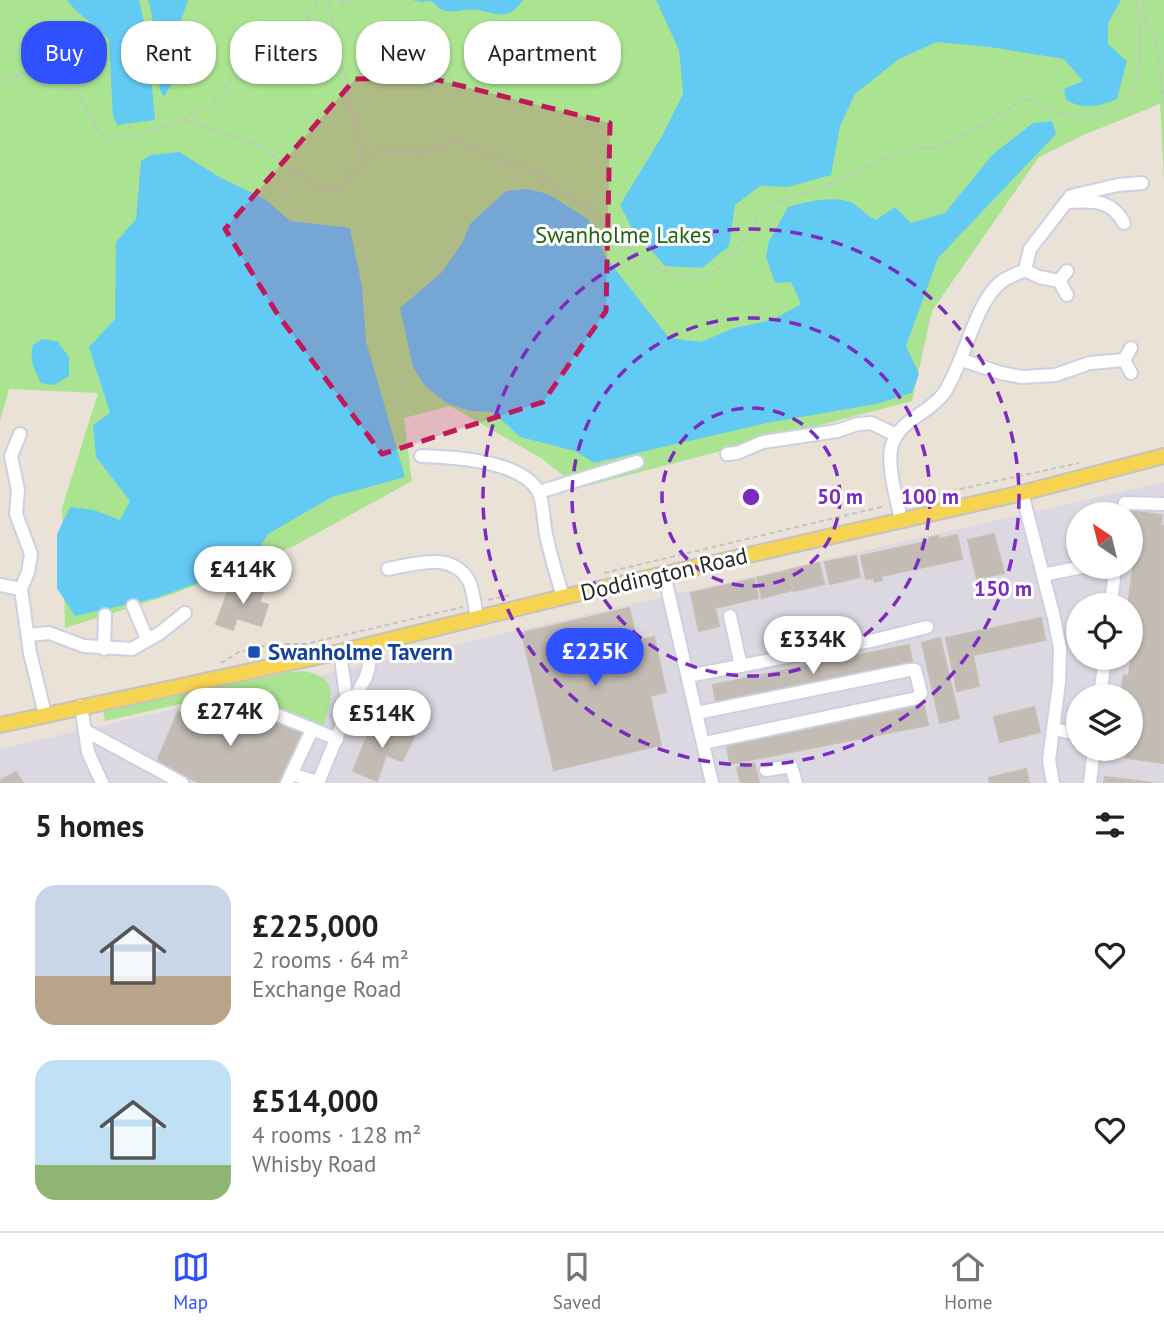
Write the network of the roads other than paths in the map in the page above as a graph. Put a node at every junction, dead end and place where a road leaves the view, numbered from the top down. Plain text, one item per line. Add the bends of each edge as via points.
1 (1142, 183) dead end
2 (1067, 202) junction
3 (1124, 223) dead end
4 (1025, 270) junction
5 (1066, 295) dead end
6 (1131, 348) dead end
7 (961, 360) junction
8 (1124, 360) junction
9 (1131, 373) dead end
10 (20, 434) dead end
11 (896, 435) junction
12 (727, 454) dead end
13 (421, 456) dead end
14 (1164, 456) edge
15 (637, 462) dead end
16 (538, 492) junction
17 (1022, 493) junction
18 (1143, 503) edge
19 (1164, 504) edge
20 (901, 520) junction
21 (387, 569) dead end
22 (1066, 570) edge
23 (664, 574) junction
24 (1043, 575) junction
25 (0, 585) edge
26 (21, 589) junction
27 (562, 597) junction
28 (132, 606) dead end
29 (185, 613) dead end
30 (105, 615) dead end
31 (730, 616) dead end
32 (477, 620) junction
33 (927, 627) dead end
34 (29, 635) junction
35 (148, 639) junction
36 (367, 645) junction
37 (104, 649) junction
38 (340, 652) junction
39 (741, 666) junction
40 (688, 676) junction
41 (81, 706) junction
42 (255, 706) dead end
43 (348, 710) junction
44 (697, 713) junction
45 (45, 714) junction
46 (0, 724) edge
47 (1054, 729) junction
48 (312, 730) junction
49 (86, 731) junction
50 (1066, 732) edge
51 (337, 739) junction
52 (704, 743) junction
53 (1093, 761) edge
54 (766, 770) dead end
55 (289, 779) edge
56 (102, 783) edge
57 (182, 783) edge
58 (318, 783) edge
59 (712, 783) edge
60 (796, 783) edge
61 (1052, 783) edge
62 (1090, 783) edge

1 - 2 street via 1083,192
2 - 3 street via 1107,204
2 - 4 street via 1030,249
4 - 5 street via 1039,277 1063,276
4 - 7 street via 1000,282 987,298
6 - 8 street
7 - 8 street via 1022,377
7 - 11 street via 937,401
8 - 9 street
10 - 26 street via 11,456 18,491 16,514 31,554
11 - 12 street via 871,424 858,424 763,442
11 - 20 street via 890,453
13 - 16 street via 495,464 526,479
14 - 17 main road, Doddington Road
15 - 16 street
16 - 27 street
17 - 20 main road, Doddington Road
17 - 24 street
18 - 19 street
20 - 23 main road, Doddington Road
21 - 32 street via 426,561 445,562 461,570 470,583
22 - 24 street
23 - 27 main road, Doddington Road
23 - 40 street
24 - 47 street via 1059,648
25 - 26 street
26 - 34 street
27 - 32 main road, Doddington Road
28 - 35 street
29 - 35 street
30 - 37 street
31 - 39 street
32 - 36 main road, Doddington Road
33 - 39 street
34 - 37 street via 49,633
34 - 45 street
35 - 37 street via 132,649
36 - 38 main road, Doddington Road
36 - 43 street via 366,677
38 - 41 main road, Doddington Road
38 - 43 street
39 - 40 street
40 - 44 street
41 - 45 main road, Doddington Road
41 - 49 street
42 - 48 street
43 - 51 street
44 - 52 street
44 - 52 street via 909,670 915,670 921,693 904,701
45 - 46 main road, Doddington Road
47 - 50 street
47 - 61 street via 1049,761
48 - 51 street
48 - 55 street
49 - 56 street via 88,752
49 - 57 street
51 - 58 street
52 - 59 street
53 - 62 street
54 - 60 street via 792,766
55 - 58 street

